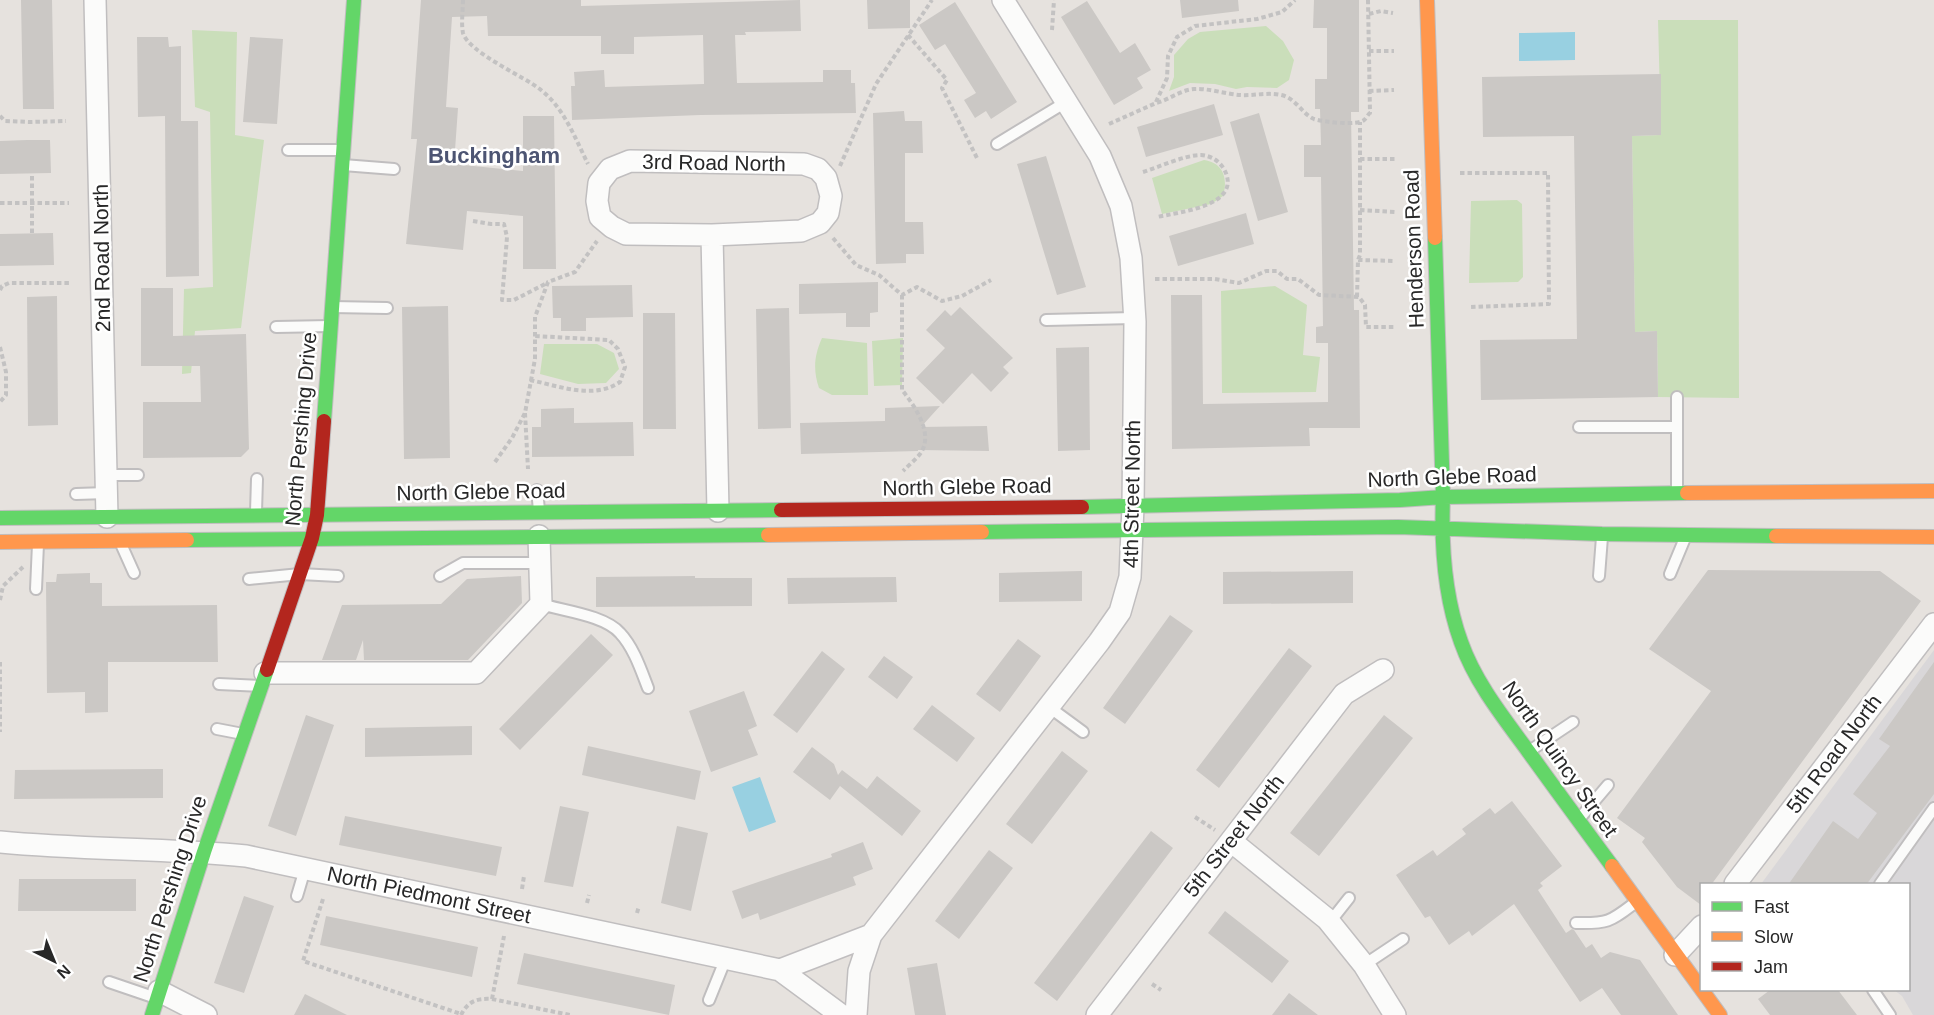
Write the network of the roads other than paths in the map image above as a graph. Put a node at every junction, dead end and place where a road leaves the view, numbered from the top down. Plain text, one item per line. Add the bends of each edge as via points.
1 (95, 0) edge
2 (354, 0) edge
3 (1003, 0) edge
4 (1427, 0) edge
5 (1066, 102) junction
6 (997, 144) dead end
7 (288, 150) dead end
8 (343, 150) junction
9 (342, 165) junction
10 (394, 169) dead end
11 (712, 234) junction
12 (332, 307) junction
13 (387, 308) dead end
14 (1134, 318) junction
15 (1046, 320) dead end
16 (331, 326) junction
17 (276, 327) dead end
18 (1677, 397) dead end
19 (1579, 427) dead end
20 (1677, 427) junction
21 (138, 475) dead end
22 (257, 479) dead end
23 (107, 484) junction
24 (537, 490) dead end
25 (1934, 492) edge
26 (1677, 493) junction
27 (76, 494) dead end
28 (1443, 496) junction
29 (1133, 506) junction
30 (718, 511) junction
31 (539, 512) junction
32 (317, 514) junction
33 (107, 516) junction
34 (256, 516) junction
35 (0, 518) edge
36 (1441, 529) junction
37 (1132, 531) junction
38 (1602, 534) junction
39 (718, 535) junction
40 (1686, 535) junction
41 (539, 536) junction
42 (1934, 537) edge
43 (312, 538) junction
44 (120, 541) junction
45 (0, 542) edge
46 (38, 542) junction
47 (540, 563) junction
48 (134, 573) dead end
49 (300, 574) junction
50 (1670, 574) dead end
51 (338, 576) dead end
52 (440, 576) dead end
53 (1599, 576) dead end
54 (249, 579) dead end
55 (36, 589) dead end
56 (541, 604) junction
57 (1934, 624) edge
58 (1383, 670) dead end
59 (263, 680) junction
60 (219, 684) dead end
61 (648, 688) dead end
62 (1049, 707) junction
63 (1573, 722) dead end
64 (217, 729) dead end
65 (1083, 732) dead end
66 (244, 734) junction
67 (1528, 752) junction
68 (1608, 785) dead end
69 (1934, 808) edge
70 (1578, 821) junction
71 (1231, 841) junction
72 (0, 842) edge
73 (204, 852) junction
74 (305, 869) junction
75 (1737, 883) edge
76 (1881, 883) edge
77 (297, 896) dead end
78 (1349, 898) dead end
79 (1637, 902) junction
80 (1330, 922) junction
81 (1576, 923) dead end
82 (1700, 927) edge
83 (871, 935) junction
84 (1403, 939) dead end
85 (1676, 955) junction
86 (726, 958) junction
87 (1364, 965) junction
88 (780, 970) junction
89 (109, 982) dead end
90 (1700, 988) edge
91 (1702, 991) edge
92 (1874, 991) edge
93 (158, 994) junction
94 (709, 1000) dead end
95 (152, 1015) edge
96 (206, 1015) edge
97 (841, 1015) edge
98 (856, 1015) edge
99 (1097, 1015) edge
100 (1395, 1015) edge
101 (1720, 1015) edge
102 (1890, 1015) edge

1 - 23 street, 2nd Road North
2 - 8 main road, North Pershing Drive
3 - 5 street, 4th Street North
4 - 28 main road, Henderson Road
5 - 6 lane
5 - 14 street, 4th Street North via 1100,156 1121,206 1131,258
7 - 8 lane
8 - 9 main road, North Pershing Drive
9 - 10 lane
9 - 12 main road, North Pershing Drive
11 - 11 street, 3rd Road North via 626,234 600,217 599,183 610,169 630,161 804,164 818,169 826,178 831,196 828,213 820,223 801,231
11 - 30 street
12 - 13 lane
12 - 16 main road, North Pershing Drive
14 - 15 lane
14 - 29 street, 4th Street North
16 - 17 lane
16 - 32 main road, North Pershing Drive
18 - 20 lane
19 - 20 lane
20 - 26 lane
21 - 23 lane
22 - 34 lane
23 - 27 lane
23 - 33 street, 2nd Road North
24 - 31 lane
25 - 26 main road, North Glebe Road
26 - 28 main road, North Glebe Road
28 - 29 main road, North Glebe Road
28 - 36 main road, North Quincy Street
29 - 30 main road, North Glebe Road
29 - 37 street, 4th Street North
30 - 31 main road, North Glebe Road
30 - 39 main road
31 - 32 main road, North Glebe Road
31 - 41 main road
32 - 34 main road, North Glebe Road
32 - 43 main road, North Pershing Drive
33 - 34 main road, North Glebe Road
33 - 35 main road, North Glebe Road
36 - 37 main road, North Glebe Road
36 - 38 main road, North Glebe Road
36 - 67 main road, North Quincy Street via 1446,587 1470,664
37 - 39 main road, North Glebe Road
37 - 62 street, 4th Street North via 1130,577 1120,612
38 - 40 main road, North Glebe Road
38 - 53 lane
39 - 41 main road, North Glebe Road
40 - 42 main road, North Glebe Road
40 - 50 lane
41 - 43 main road, North Glebe Road
41 - 47 street
43 - 44 main road, North Glebe Road
43 - 49 main road, North Pershing Drive
44 - 46 main road, North Glebe Road
44 - 48 lane
45 - 46 main road, North Glebe Road
46 - 55 lane
47 - 52 lane via 463,563
47 - 56 street
49 - 51 lane
49 - 54 lane
49 - 59 main road, North Pershing Drive
56 - 59 street via 476,673
56 - 61 lane via 600,620 620,632
57 - 75 street, 5th Road North
58 - 71 street, 5th Street North via 1344,694
59 - 60 lane
59 - 66 main road, North Pershing Drive
62 - 65 lane
62 - 83 street, 4th Street North
63 - 67 lane
64 - 66 lane
66 - 73 main road, North Pershing Drive
67 - 70 main road, North Quincy Street
68 - 70 lane
69 - 76 lane
70 - 79 main road, North Quincy Street
71 - 80 street
71 - 99 street, 5th Street North
72 - 73 street, North Piedmont Street
73 - 74 street, North Piedmont Street via 246,856
73 - 93 main road, North Pershing Drive
74 - 77 lane
74 - 86 street, North Piedmont Street
78 - 80 lane
79 - 81 lane via 1612,920
79 - 85 main road, North Quincy Street
80 - 87 street
82 - 85 street
83 - 88 street, 4th Street North
83 - 98 street, 4th Street North via 859,971
84 - 87 lane
85 - 90 main road, North Quincy Street
86 - 88 street, North Piedmont Street
86 - 94 lane
87 - 100 street
88 - 97 street, North Piedmont Street
89 - 93 lane
91 - 101 main road, North Quincy Street
92 - 102 lane
93 - 95 main road, North Pershing Drive
93 - 96 street

